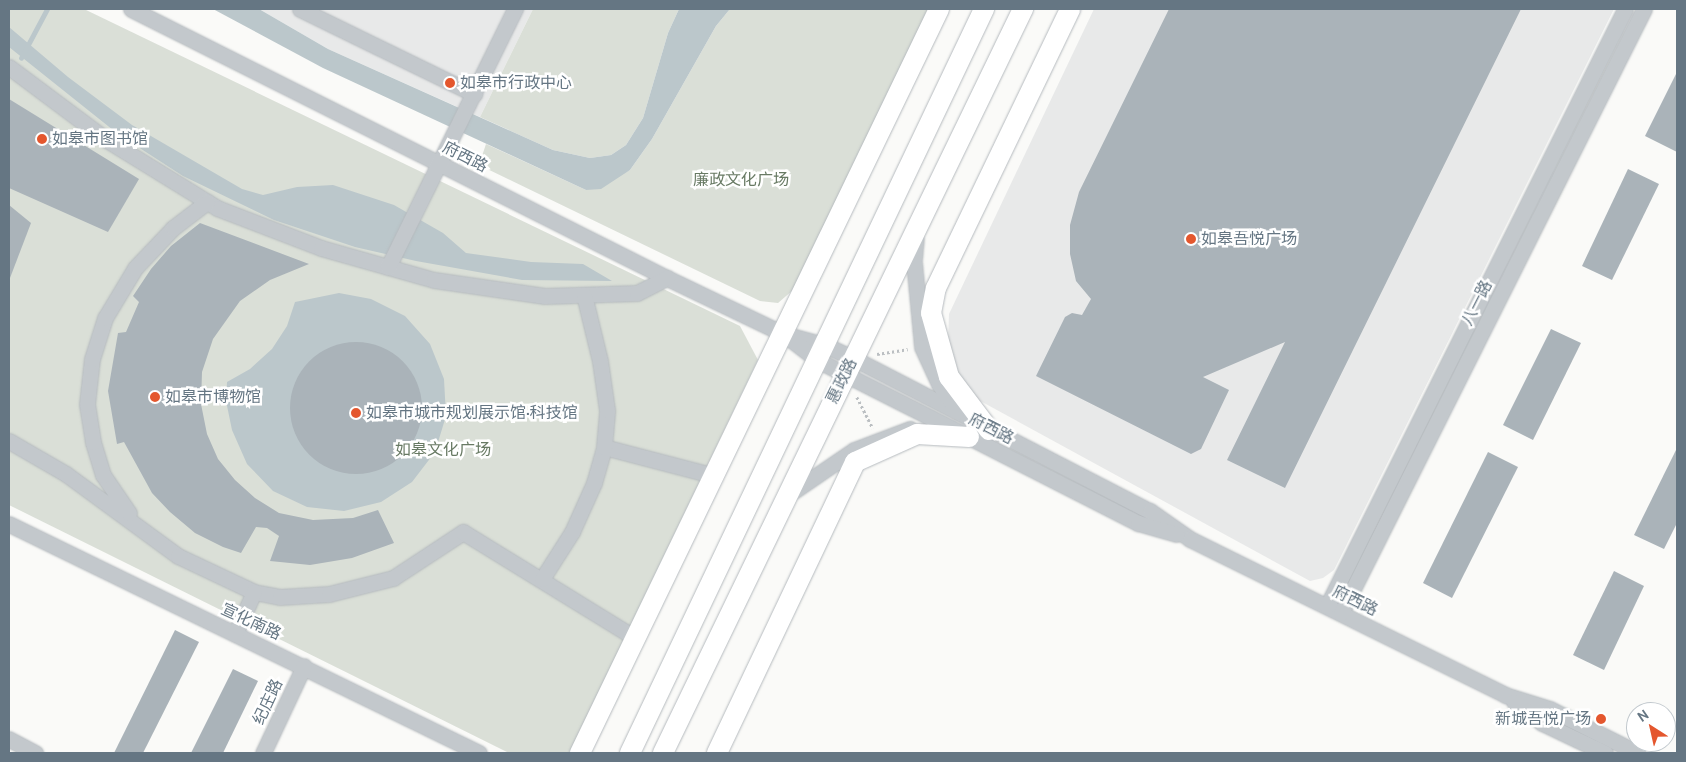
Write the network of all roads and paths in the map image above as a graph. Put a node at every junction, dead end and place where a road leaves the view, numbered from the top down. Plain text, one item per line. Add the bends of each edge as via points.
1 (131, 9) edge
2 (300, 9) edge
3 (515, 9) edge
4 (939, 9) edge
5 (984, 9) edge
6 (1023, 9) edge
7 (1070, 9) edge
8 (1625, 9) edge
9 (1644, 9) edge
10 (9, 68) edge
11 (474, 94) junction
12 (441, 165) junction
13 (207, 202) junction
14 (917, 227) junction
15 (388, 267) junction
16 (667, 278) junction
17 (584, 295) junction
18 (784, 334) junction
19 (922, 347) junction
20 (821, 353) junction
21 (849, 367) junction
22 (958, 414) junction
23 (946, 425) junction
24 (988, 430) junction
25 (969, 438) junction
26 (879, 439) junction
27 (9, 441) edge
28 (604, 447) junction
29 (715, 476) junction
30 (784, 497) junction
31 (136, 523) junction
32 (9, 524) edge
33 (1190, 539) junction
34 (542, 579) junction
35 (254, 592) junction
36 (1327, 606) junction
37 (1341, 613) junction
38 (235, 634) junction
39 (635, 638) junction
40 (304, 666) junction
41 (1505, 695) junction
42 (679, 719) junction
43 (9, 739) edge
44 (629, 752) edge
45 (36, 753) edge
46 (263, 753) edge
47 (479, 753) edge
48 (580, 753) edge
49 (663, 753) edge
50 (676, 753) edge
51 (717, 753) edge
52 (1604, 753) edge
53 (1638, 753) edge

1 - 12 street, 府西路
2 - 11 street
3 - 11 street
4 - 18 main road
5 - 20 main road, 惠政路
6 - 14 main road, 惠政路
7 - 24 main road via 936,288 931,313 949,377
8 - 36 street, 八一路
9 - 37 street, 八一路
10 - 13 street via 107,140
11 - 12 street
12 - 15 street
12 - 16 street, 府西路
13 - 15 street via 321,248
13 - 31 street via 173,228 135,268 105,318 92,359 87,404 92,442 103,475
14 - 19 street via 914,262
14 - 21 main road, 惠政路
15 - 17 street via 478,287 545,296
16 - 17 street via 637,293
16 - 18 street, 府西路
17 - 28 street via 600,361 607,410
18 - 20 street, 府西路
18 - 29 main road
19 - 21 path
19 - 22 street via 939,384
20 - 21 street, 府西路
20 - 44 main road, 惠政路
21 - 22 street, 府西路
21 - 23 street, 府西路
21 - 26 path
21 - 30 main road, 惠政路
22 - 24 street, 府西路
23 - 25 street, 府西路
23 - 26 street via 913,428
24 - 33 street, 府西路 via 1150,511
25 - 33 street, 府西路 via 1138,523
25 - 51 main road via 917,434 855,462
26 - 30 street via 854,450
27 - 31 street via 66,474
28 - 29 street
28 - 34 street via 594,483 572,532
29 - 39 main road
30 - 42 main road, 惠政路
31 - 35 street via 178,556
32 - 38 street, 宣化南路
33 - 36 street, 府西路
34 - 35 street via 463,532 392,578 329,594 280,596
34 - 39 street
35 - 38 street
36 - 37 street, 府西路
37 - 41 street, 府西路
38 - 40 street, 宣化南路
39 - 48 main road
40 - 46 street, 纪庄路
40 - 47 street, 宣化南路
41 - 52 street, 府西路 via 1542,723
41 - 53 street, 府西路 via 1550,709
42 - 49 main road, 惠政路
42 - 50 street
43 - 45 street

